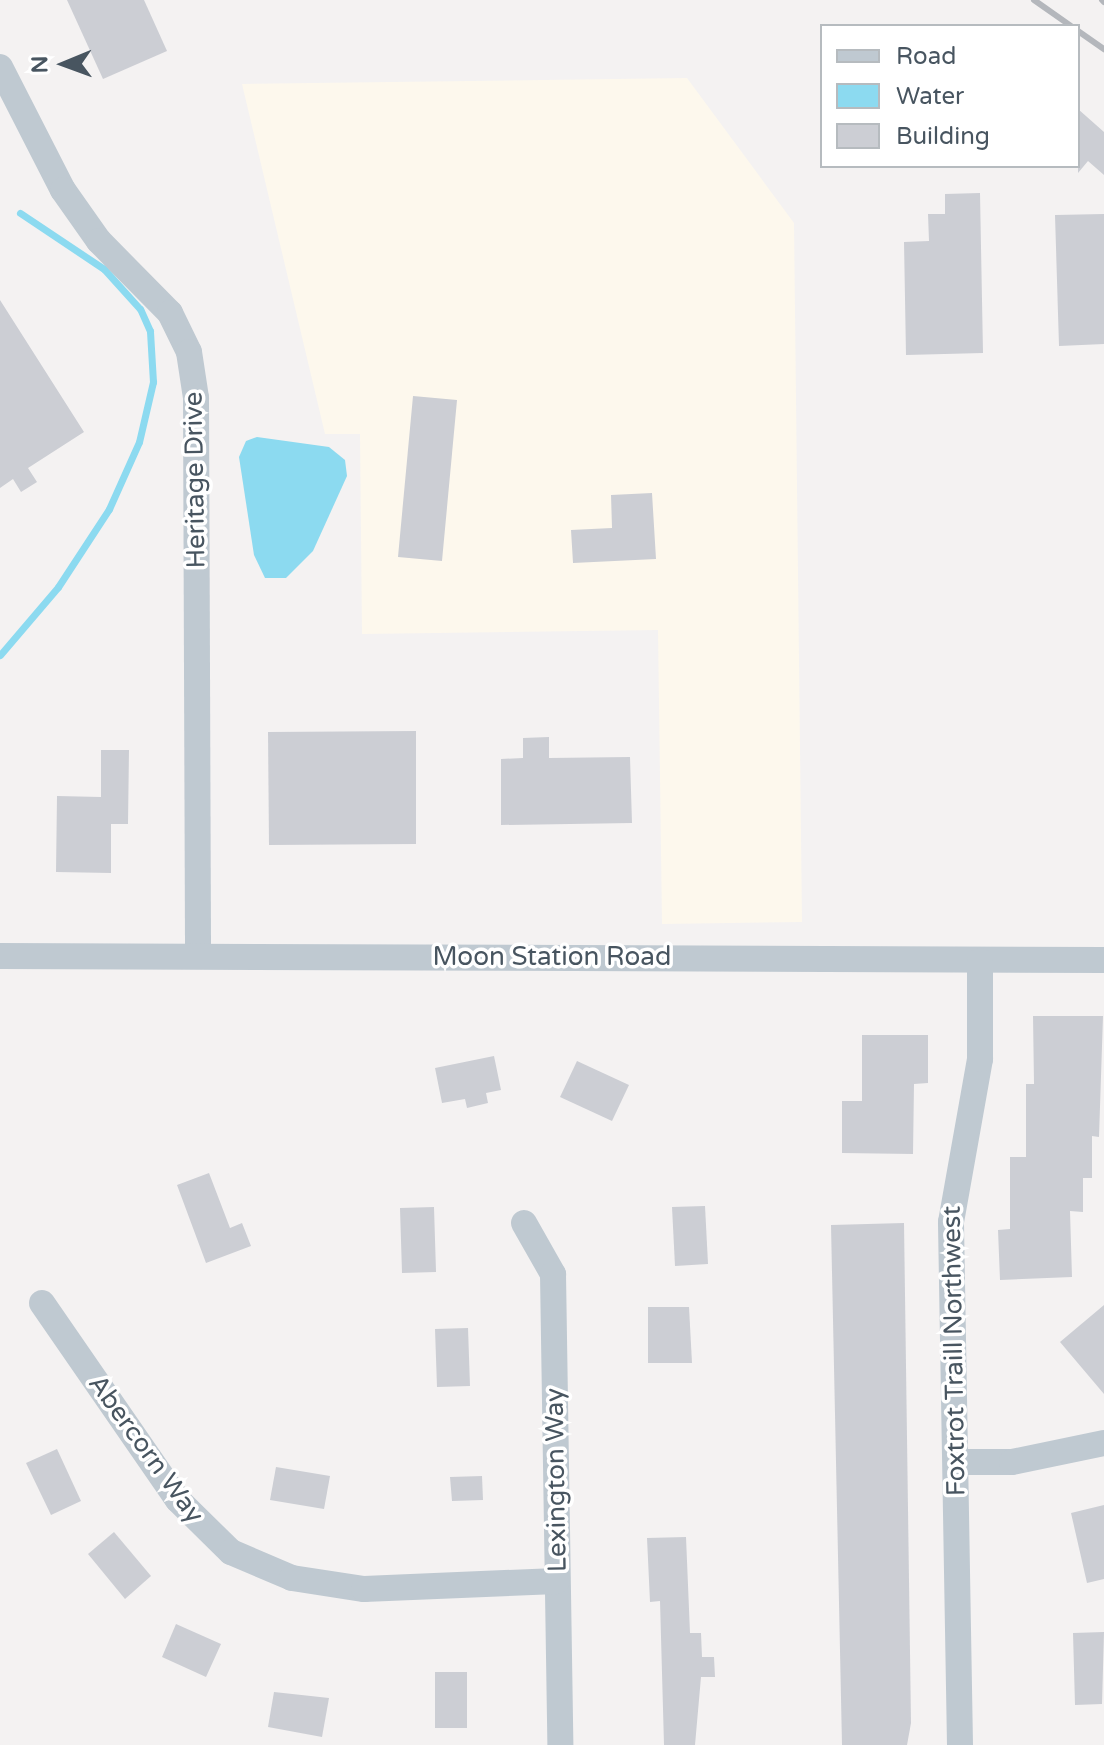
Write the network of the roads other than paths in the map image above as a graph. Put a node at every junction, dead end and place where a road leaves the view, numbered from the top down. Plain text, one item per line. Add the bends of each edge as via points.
1 (0, 67) edge
2 (198, 954) junction
3 (0, 956) edge
4 (1104, 960) edge
5 (980, 961) junction
6 (524, 1223) dead end
7 (42, 1303) dead end
8 (1104, 1443) edge
9 (956, 1462) junction
10 (557, 1581) junction
11 (560, 1745) edge
12 (960, 1745) edge

1 - 2 street, Heritage Drive via 63,190 99,241 170,313 189,352 196,398
2 - 3 street, Moon Station Road
2 - 5 street, Moon Station Road
4 - 5 street, Moon Station Road
5 - 9 street, Foxtrot Traill Northwest via 980,1059 952,1195
6 - 10 street, Lexington Way via 553,1274
7 - 10 street, Abercorn Way via 178,1500 231,1552 292,1578 364,1589
8 - 9 street via 1012,1462
9 - 12 street, Foxtrot Traill Northwest
10 - 11 street, Lexington Way

